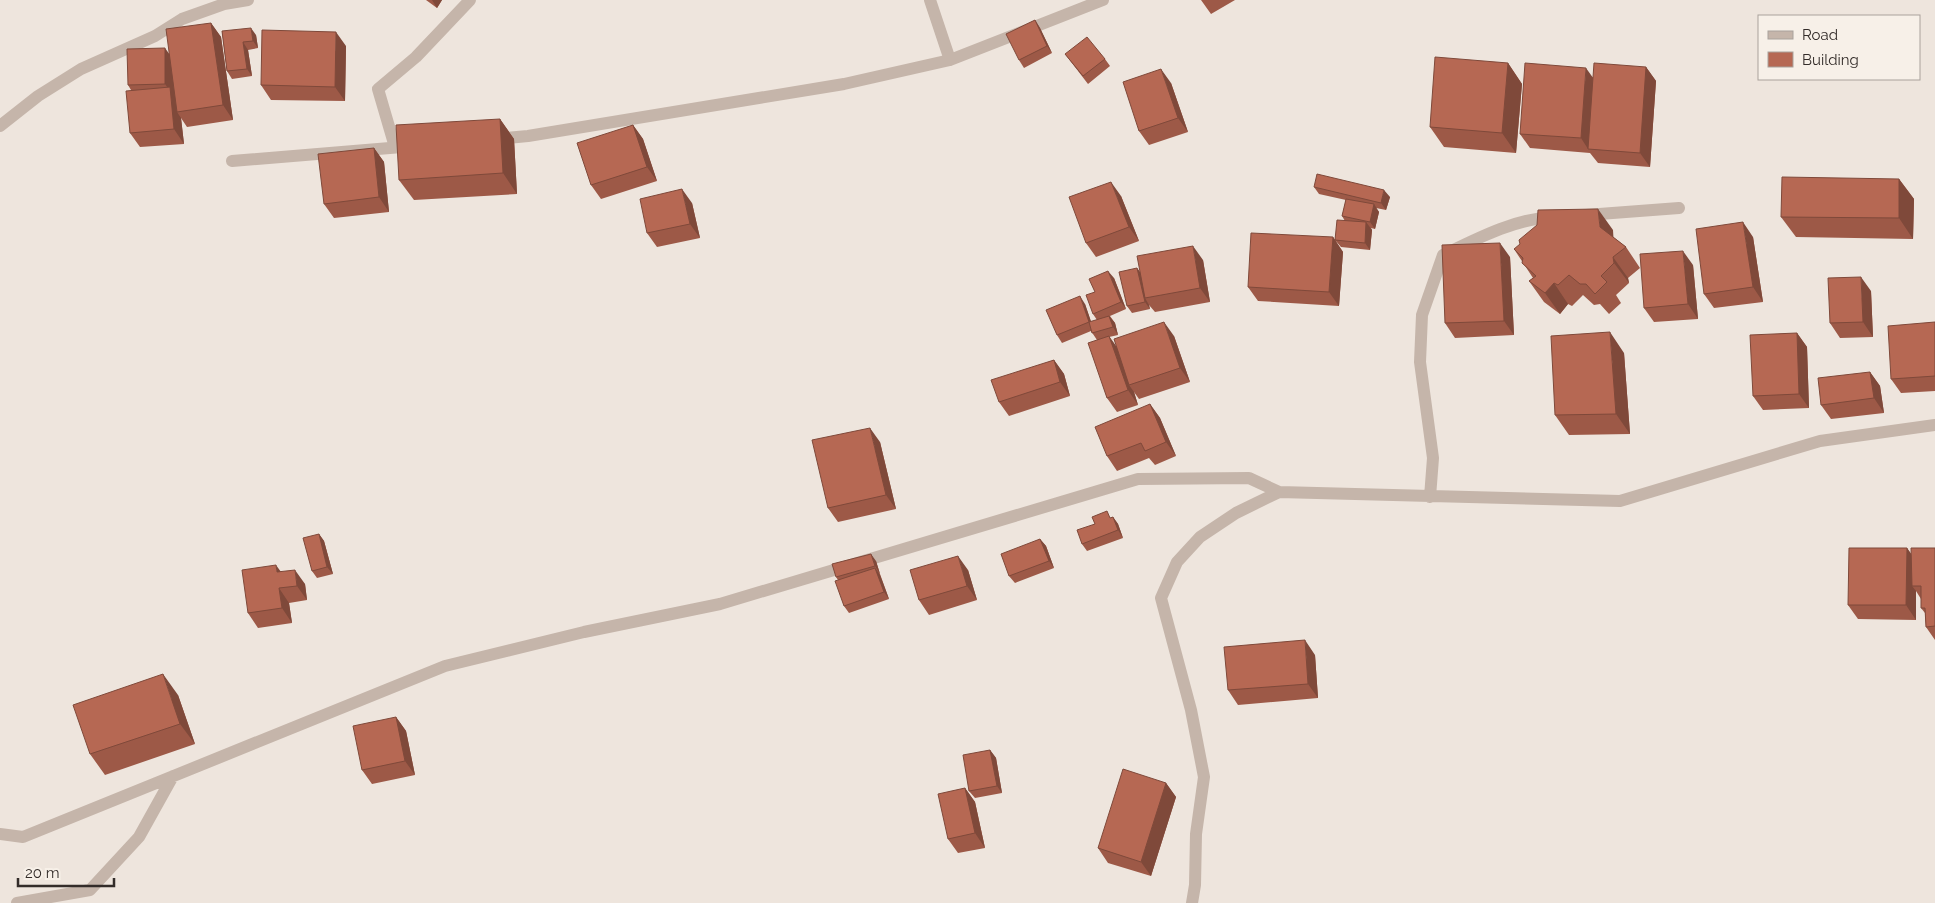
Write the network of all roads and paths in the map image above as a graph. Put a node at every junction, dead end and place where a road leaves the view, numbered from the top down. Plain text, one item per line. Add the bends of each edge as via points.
1 (248, 0) edge
2 (470, 0) edge
3 (930, 0) edge
4 (1103, 0) edge
5 (950, 60) junction
6 (0, 126) edge
7 (481, 140) edge
8 (423, 145) edge
9 (395, 147) junction
10 (232, 161) dead end
11 (1679, 208) dead end
12 (1935, 425) edge
13 (1280, 492) junction
14 (1430, 497) junction
15 (173, 776) junction
16 (0, 834) edge
17 (17, 903) edge
18 (1192, 903) edge

1 - 6 street via 224,4 182,19 155,36 81,69 38,96
2 - 9 street via 416,57 378,89
3 - 5 street
4 - 5 street
5 - 7 street via 844,84 528,136
8 - 9 street
9 - 10 street
11 - 14 street via 1538,218 1491,232 1443,255 1422,315 1420,352 1433,458
12 - 14 street via 1820,441 1620,501
13 - 14 street
13 - 15 street via 1249,478 1138,479 720,604 584,632 445,666
13 - 18 street via 1236,513 1200,537 1177,562 1162,598 1192,710 1204,778 1196,834
15 - 16 street via 23,837
15 - 17 street via 139,837 90,890

